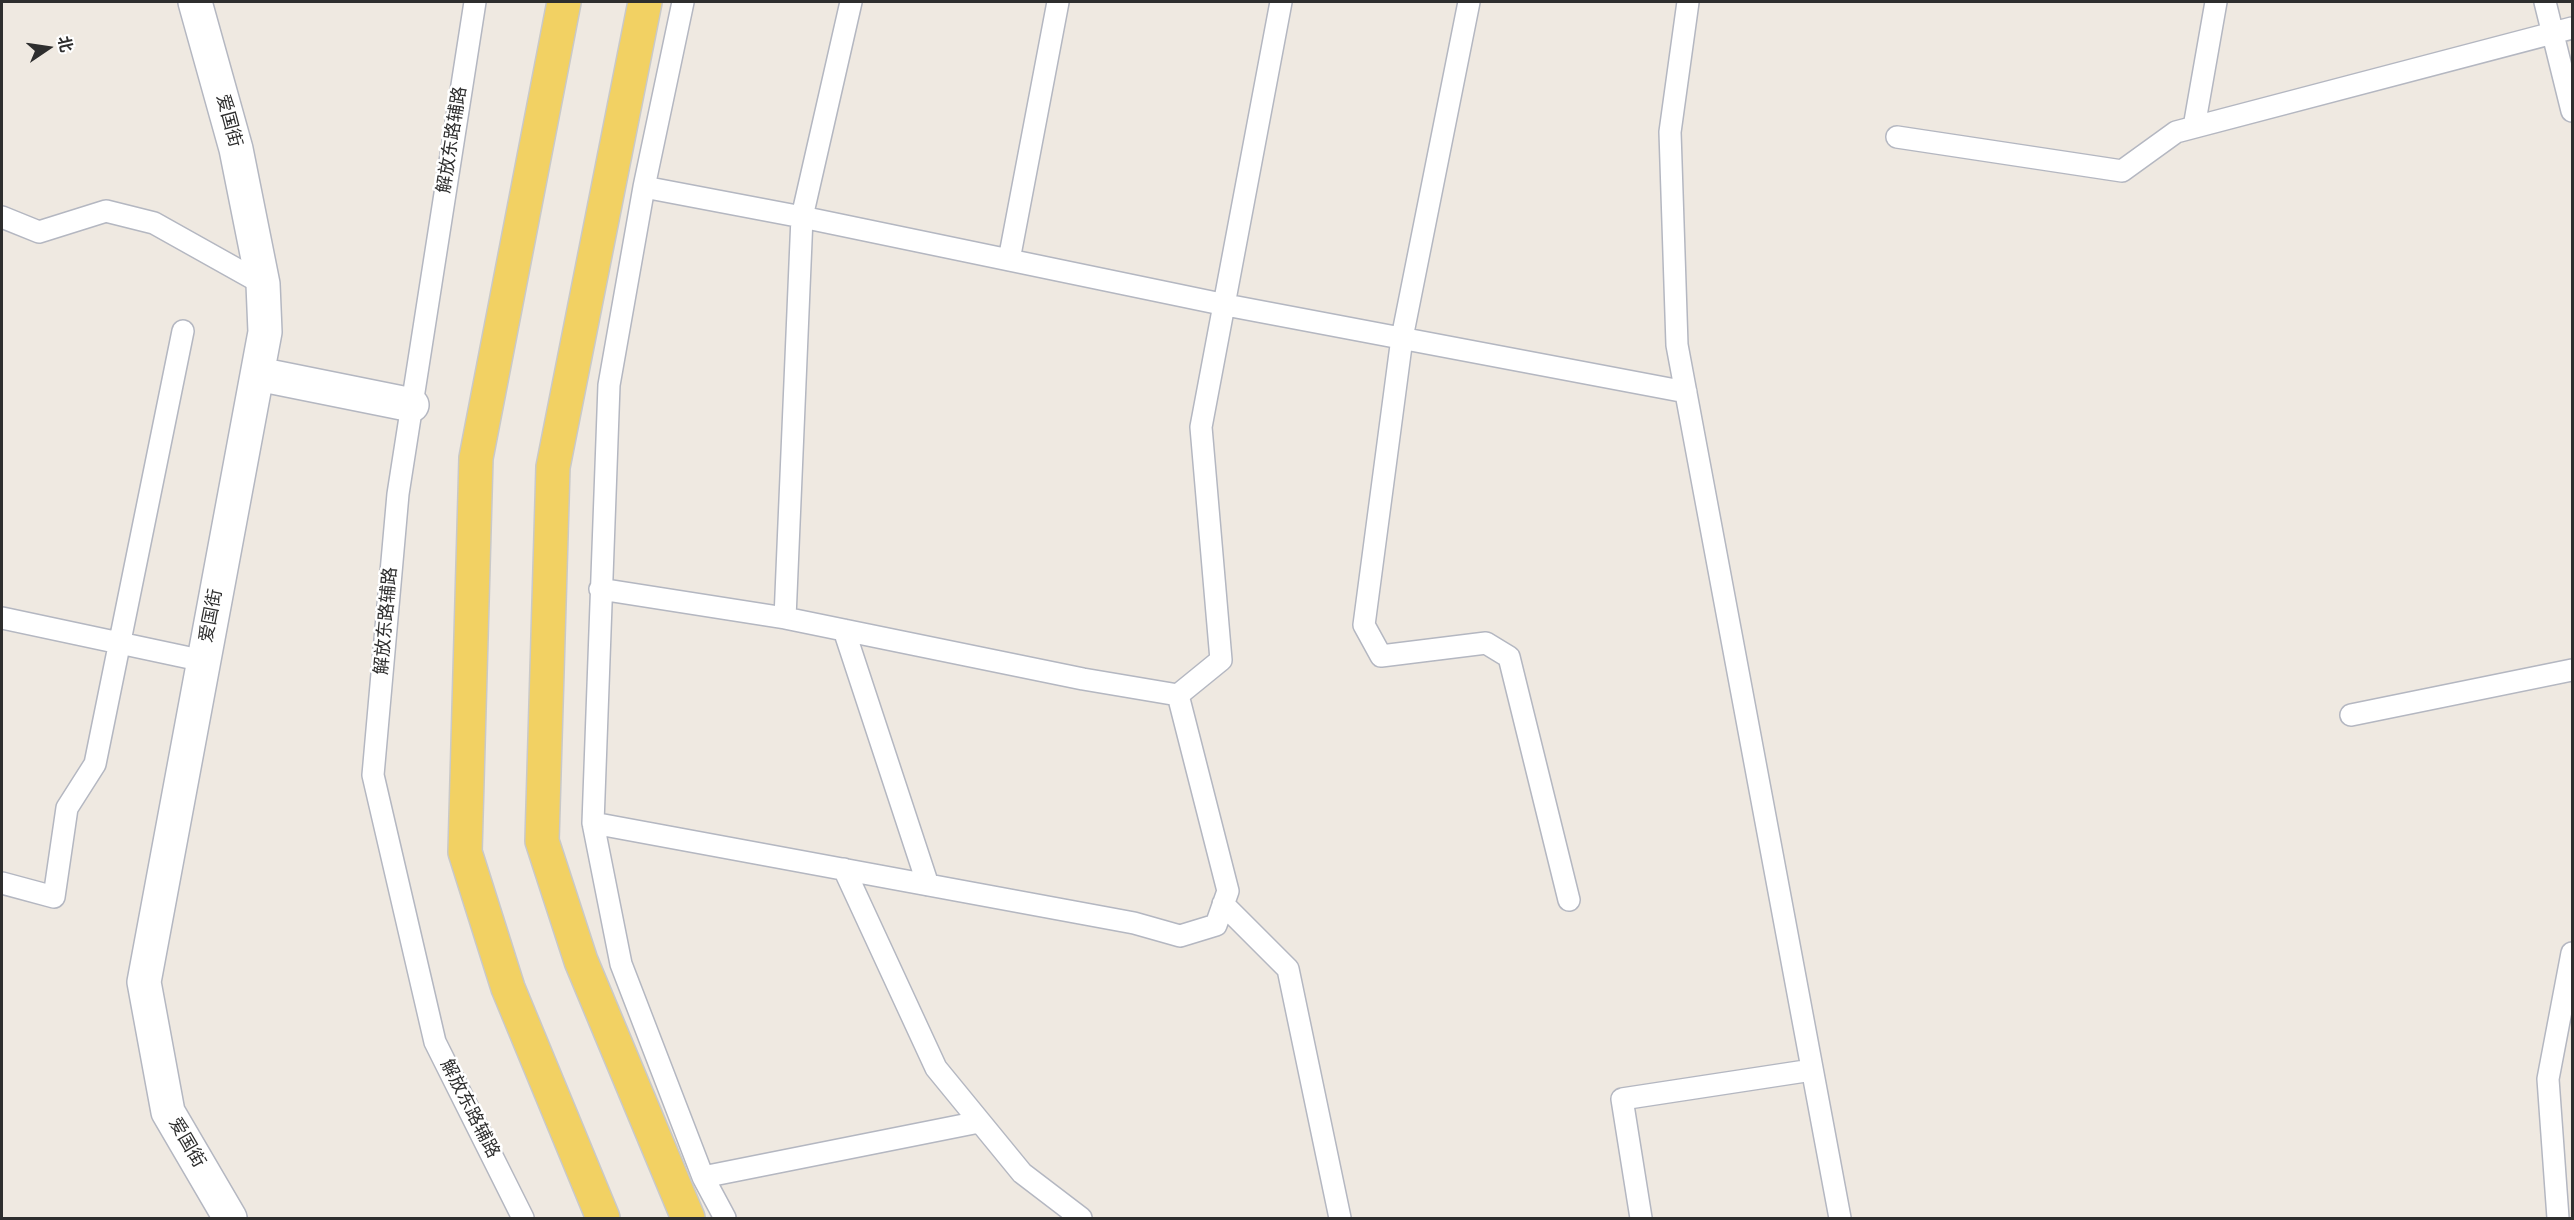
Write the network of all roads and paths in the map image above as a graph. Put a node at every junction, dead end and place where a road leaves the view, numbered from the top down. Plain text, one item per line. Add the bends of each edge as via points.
1 (195, 2) edge
2 (475, 2) edge
3 (564, 2) edge
4 (645, 2) edge
5 (682, 2) edge
6 (852, 2) edge
7 (1058, 2) edge
8 (1281, 2) edge
9 (1469, 2) edge
10 (1688, 2) edge
11 (2216, 2) edge
12 (2545, 2) edge
13 (2563, 30) edge
14 (2572, 111) edge
15 (2194, 127) junction
16 (1897, 137) dead end
17 (644, 187) junction
18 (802, 217) junction
19 (2, 218) edge
20 (1009, 260) junction
21 (263, 284) junction
22 (1226, 305) junction
23 (183, 331) dead end
24 (1402, 338) junction
25 (258, 374) junction
26 (1686, 392) junction
27 (412, 405) junction
28 (600, 589) junction
29 (2, 618) edge
30 (785, 618) junction
31 (844, 630) junction
32 (120, 643) junction
33 (204, 661) junction
34 (2572, 670) edge
35 (1178, 695) junction
36 (2351, 715) dead end
37 (593, 823) junction
38 (844, 869) junction
39 (2, 883) edge
40 (928, 885) junction
41 (1569, 900) dead end
42 (1223, 904) junction
43 (2572, 953) edge
44 (1812, 1070) junction
45 (980, 1122) junction
46 (703, 1177) junction
47 (230, 1218) edge
48 (523, 1218) edge
49 (603, 1218) edge
50 (688, 1218) edge
51 (725, 1218) edge
52 (1081, 1218) edge
53 (1340, 1218) edge
54 (1641, 1218) edge
55 (1840, 1218) edge
56 (2558, 1218) edge

1 - 21 street, 爱国街 via 236,149
2 - 27 lane, 解放东路辅路
3 - 49 main road via 476,458 465,852 508,988
4 - 50 main road via 553,467 542,841 581,961
5 - 17 lane
6 - 18 lane
7 - 20 lane
8 - 22 lane
9 - 24 lane
10 - 26 lane via 1670,132 1677,345
11 - 15 lane
12 - 13 lane
13 - 14 lane
13 - 15 lane
15 - 16 lane via 2176,132 2122,171
17 - 18 lane
17 - 28 lane via 609,385
18 - 20 lane
18 - 30 lane
19 - 21 lane via 39,232 106,211 154,223
20 - 22 lane
21 - 25 street, 爱国街 via 265,332
22 - 24 lane
22 - 35 lane via 1201,427 1221,660
23 - 32 lane
24 - 26 lane
24 - 41 lane via 1364,625 1382,656 1486,643 1509,657
25 - 27 street
25 - 33 street, 爱国街
26 - 44 lane
27 - 48 lane, 解放东路辅路 via 398,494 374,775 435,1042
28 - 30 lane
28 - 37 lane
29 - 32 lane
30 - 31 lane
31 - 35 lane
31 - 40 lane
32 - 33 lane
32 - 39 lane via 95,764 67,808 54,897
33 - 47 street, 爱国街 via 144,982 168,1112
34 - 36 lane
35 - 42 lane via 1228,891
37 - 38 lane
37 - 46 lane via 621,964
38 - 40 lane
38 - 45 lane via 936,1068
40 - 42 lane via 1134,923 1180,936 1216,925
42 - 53 lane via 1288,969
43 - 56 lane via 2548,1079
44 - 54 lane via 1622,1099
44 - 55 lane
45 - 46 lane
45 - 52 lane via 1022,1173
46 - 51 lane

